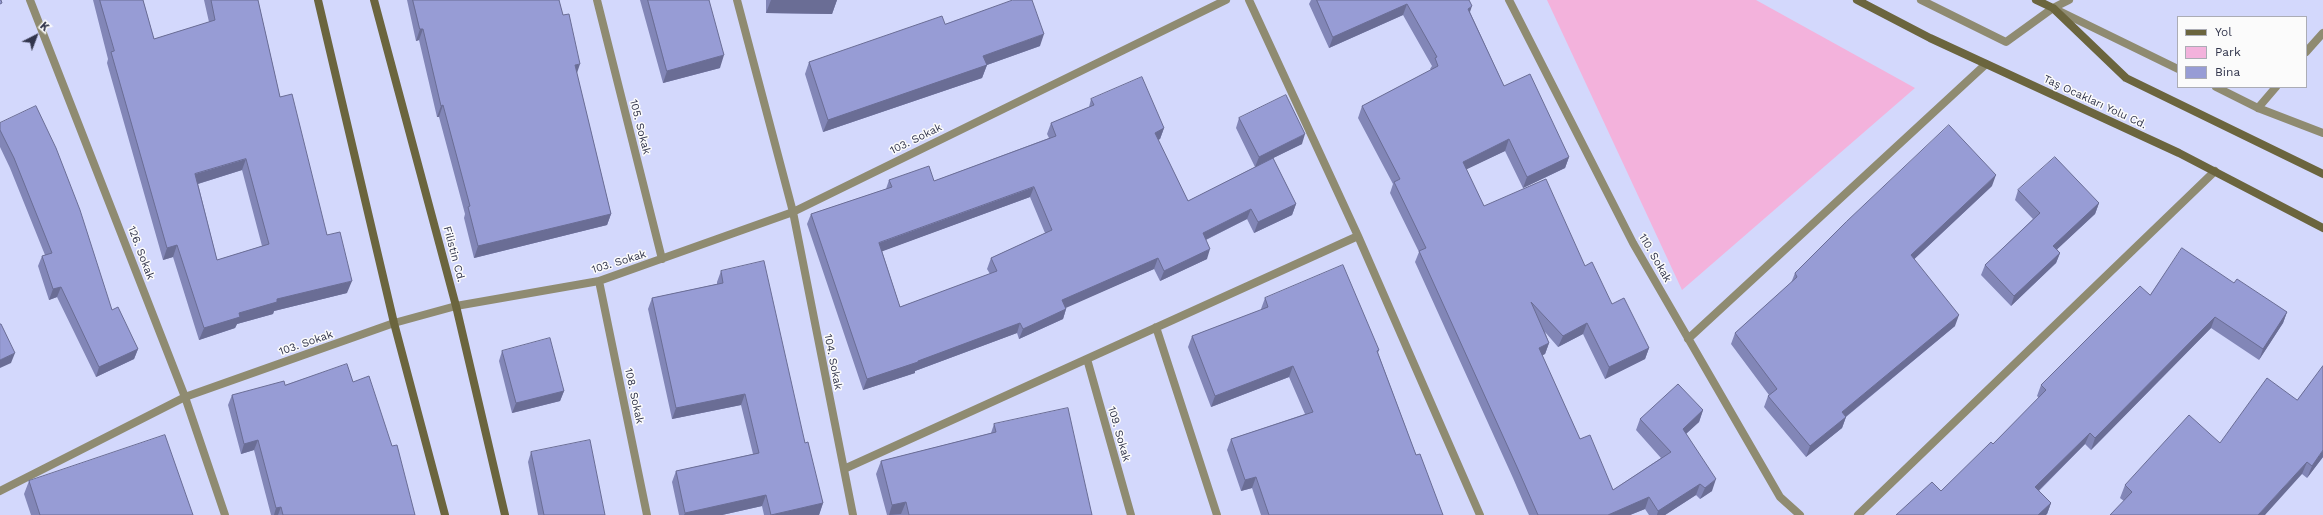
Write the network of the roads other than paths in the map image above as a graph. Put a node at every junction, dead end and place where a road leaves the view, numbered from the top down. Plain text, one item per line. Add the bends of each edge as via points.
1 (30, 0) edge
2 (318, 0) edge
3 (374, 0) edge
4 (596, 0) edge
5 (737, 0) edge
6 (1226, 0) edge
7 (1249, 0) edge
8 (1509, 0) edge
9 (1857, 0) edge
10 (1921, 0) edge
11 (2036, 0) edge
12 (2069, 0) edge
13 (2053, 8) junction
14 (2323, 33) edge
15 (2307, 51) edge
16 (1986, 64) junction
17 (2177, 69) edge
18 (2218, 88) edge
19 (2275, 88) edge
20 (2258, 108) junction
21 (2323, 133) edge
22 (2215, 171) junction
23 (2323, 174) edge
24 (793, 212) junction
25 (2323, 228) edge
26 (1358, 236) junction
27 (662, 260) junction
28 (599, 281) junction
29 (456, 306) junction
30 (394, 323) junction
31 (1156, 327) junction
32 (1688, 339) junction
33 (1087, 358) junction
34 (185, 397) junction
35 (844, 469) junction
36 (0, 491) edge
37 (225, 515) edge
38 (445, 515) edge
39 (505, 515) edge
40 (647, 515) edge
41 (853, 515) edge
42 (1131, 515) edge
43 (1217, 515) edge
44 (1480, 515) edge
45 (1800, 515) edge
46 (1858, 515) edge

1 - 34 street, 126. Sokak
2 - 30 main road
3 - 29 main road, Filistin Cd.
4 - 27 street, 105. Sokak
5 - 24 street, 104. Sokak
6 - 24 street, 103. Sokak
7 - 26 street
8 - 32 street, 110. Sokak via 1633,243
9 - 16 main road, Taş Ocakları Yolu Cd.
10 - 13 street via 2006,42
11 - 13 main road
12 - 13 street
13 - 17 street
13 - 23 main road via 2126,78
14 - 15 street
16 - 22 main road, Taş Ocakları Yolu Cd.
16 - 32 street
18 - 20 street
19 - 20 street
20 - 21 street
22 - 25 main road, Taş Ocakları Yolu Cd.
22 - 46 street
24 - 27 street, 103. Sokak
24 - 35 street, 104. Sokak
26 - 31 street
26 - 44 street
27 - 28 street, 103. Sokak
28 - 29 street, 103. Sokak
28 - 40 street, 108. Sokak
29 - 30 street, 103. Sokak
29 - 39 main road, Filistin Cd.
30 - 34 street, 103. Sokak
30 - 38 main road
31 - 33 street
31 - 43 street
32 - 45 street, 110. Sokak via 1780,497
33 - 35 street
33 - 42 street, 109. Sokak
34 - 36 street, 103. Sokak
34 - 37 street, 126. Sokak
35 - 41 street, 104. Sokak

